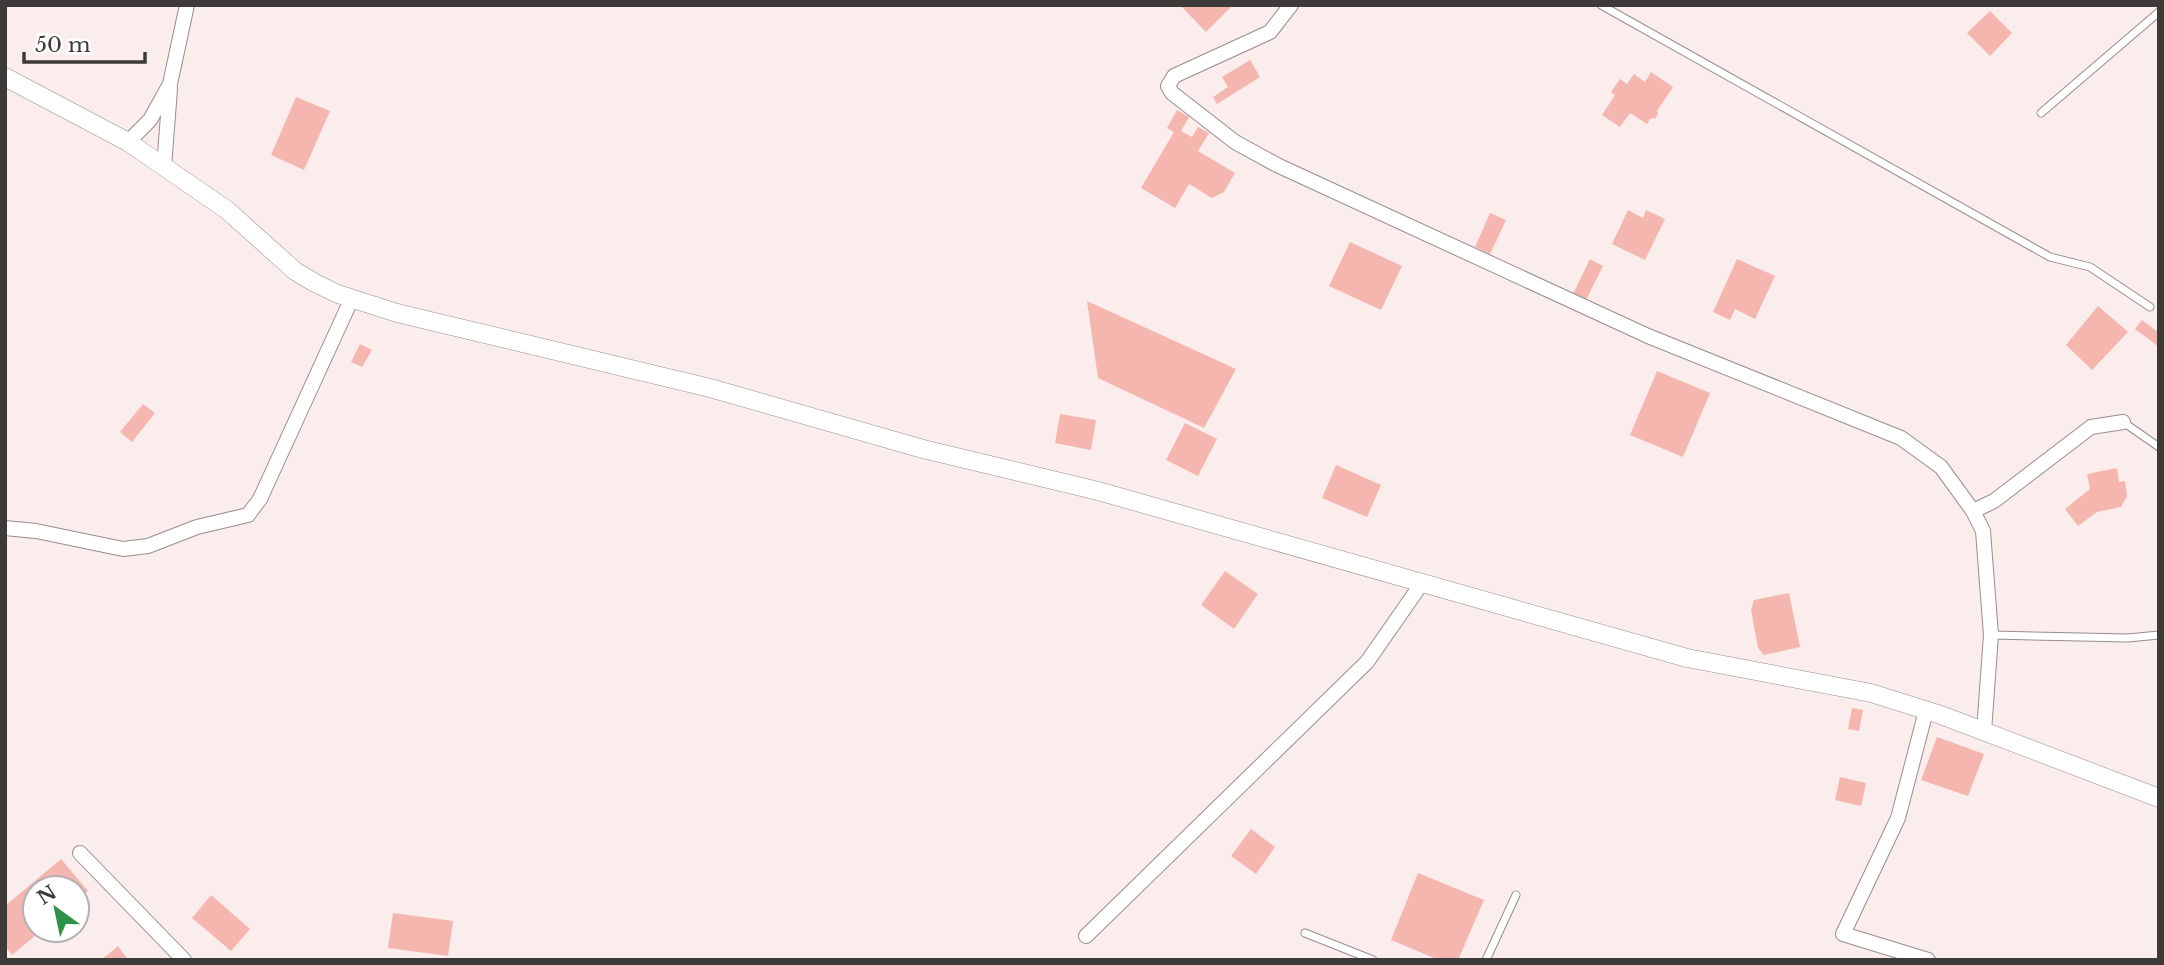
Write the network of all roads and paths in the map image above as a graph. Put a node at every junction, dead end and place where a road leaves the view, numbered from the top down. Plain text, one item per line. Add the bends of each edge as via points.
1 (187, 5) edge
2 (1601, 5) edge
3 (1284, 8) edge
4 (2159, 12) edge
5 (5, 78) edge
6 (170, 84) junction
7 (2042, 113) dead end
8 (128, 142) junction
9 (164, 167) junction
10 (352, 298) junction
11 (2150, 307) dead end
12 (2123, 422) joint
13 (2159, 447) edge
14 (1973, 512) junction
15 (5, 528) edge
16 (1422, 583) junction
17 (1991, 635) junction
18 (2159, 635) edge
19 (1926, 711) junction
20 (1984, 732) junction
21 (2159, 798) edge
22 (80, 853) dead end
23 (1516, 895) dead end
24 (1305, 933) dead end
25 (1086, 936) dead end
26 (184, 960) edge
27 (1373, 960) edge
28 (1486, 960) edge
29 (1928, 960) edge

1 - 6 street
2 - 11 lane via 2050,257 2090,267
3 - 14 street via 1270,32 1174,76 1168,86 1172,93 1235,142 1277,165 1648,336 1901,438 1941,467
4 - 7 lane
5 - 8 street
6 - 8 street via 150,120
6 - 9 street
8 - 9 street
9 - 10 street via 227,210 295,271
10 - 15 street via 260,499 248,515 197,527 148,546 122,549
10 - 16 street via 1098,491
12 - 13 lane
12 - 14 street via 2091,427
14 - 17 street via 1983,531
16 - 19 street via 1687,658 1871,693
16 - 25 street via 1367,662
17 - 18 lane
17 - 20 street
19 - 20 street
19 - 29 street via 1898,818 1843,934
20 - 21 street
22 - 26 street
23 - 28 lane
24 - 27 lane

